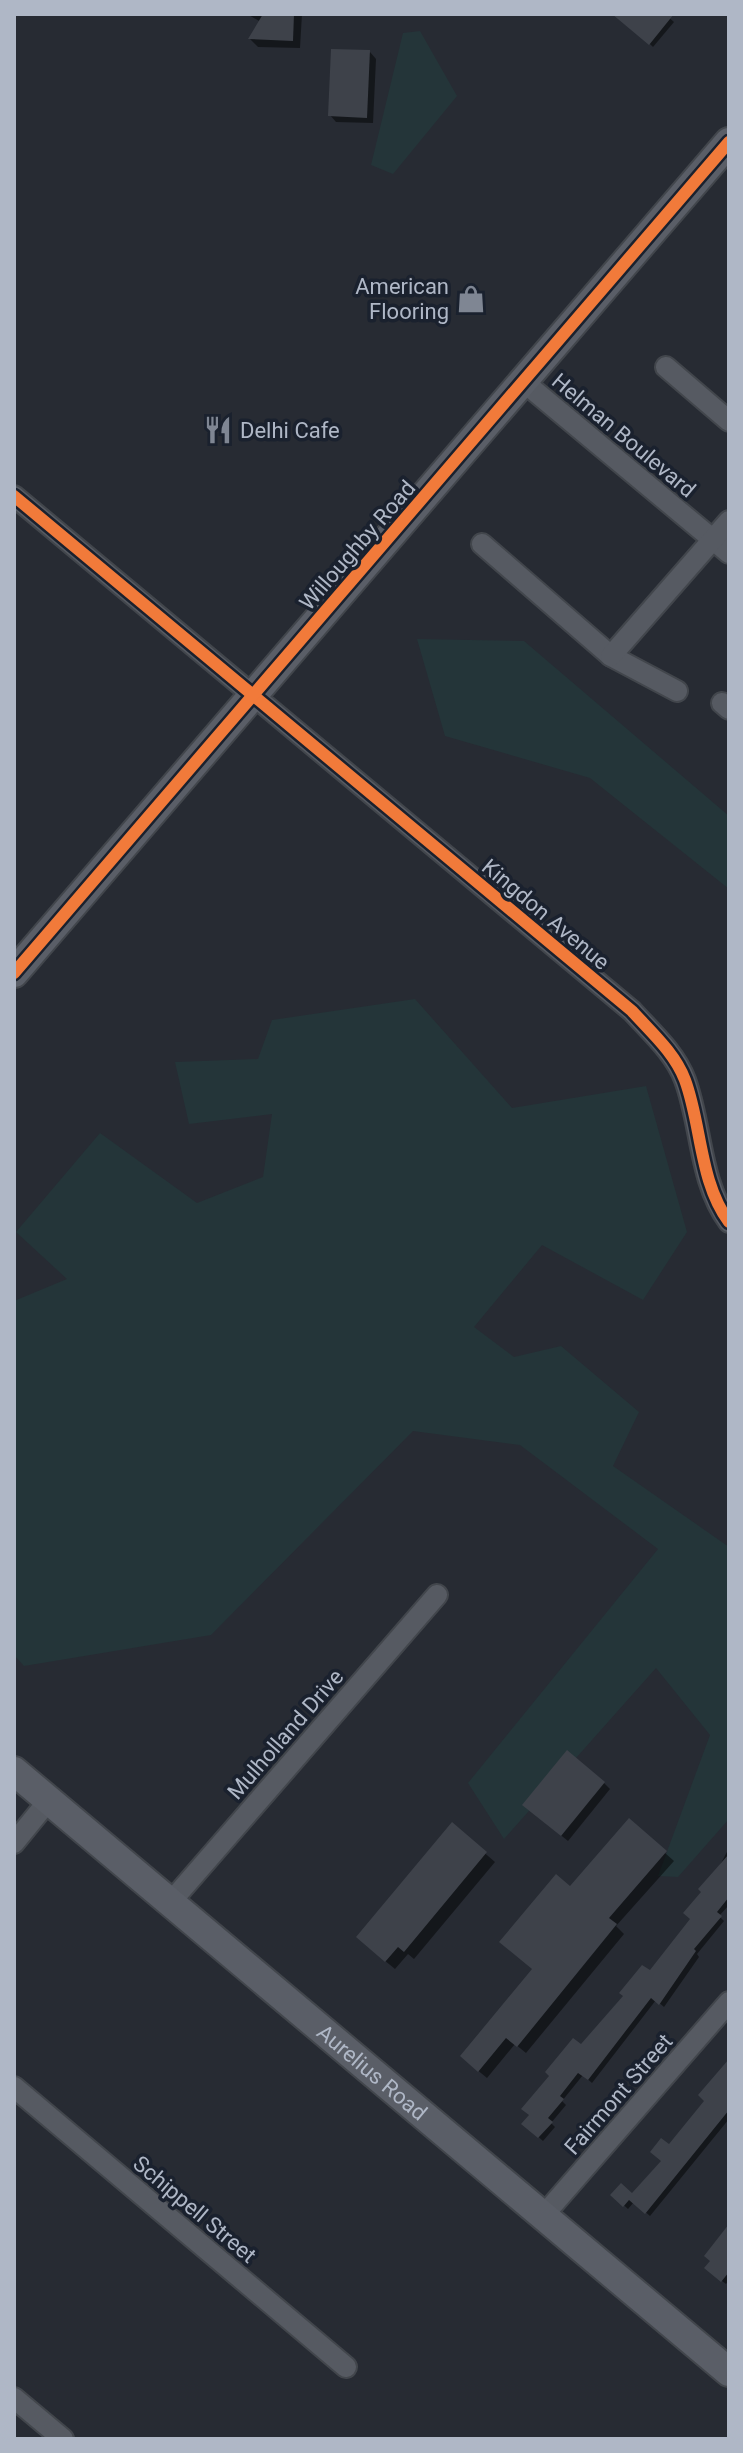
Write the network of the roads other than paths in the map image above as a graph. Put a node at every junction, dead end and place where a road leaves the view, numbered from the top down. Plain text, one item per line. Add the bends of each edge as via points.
1 (729, 142) edge
2 (666, 367) dead end
3 (525, 383) junction
4 (729, 421) edge
5 (14, 496) edge
6 (729, 521) edge
7 (482, 544) dead end
8 (722, 546) edge
9 (611, 656) junction
10 (677, 691) dead end
11 (252, 695) junction
12 (14, 973) edge
13 (729, 1222) edge
14 (437, 1595) dead end
15 (14, 1771) edge
16 (49, 1800) junction
17 (14, 1843) edge
18 (169, 1904) junction
19 (729, 2002) edge
20 (14, 2087) edge
21 (543, 2216) junction
22 (726, 2362) edge
23 (346, 2367) dead end
24 (14, 2398) edge
25 (63, 2439) edge

1 - 3 street, Willoughby Road
2 - 4 street
3 - 8 street, Helman Boulevard
3 - 11 street, Willoughby Road
5 - 11 street, Kingdon Avenue
6 - 8 street
7 - 9 street
8 - 9 street
9 - 10 street
11 - 12 street, Willoughby Road
11 - 13 street, Kingdon Avenue via 641,1020 675,1059 685,1081 710,1183
14 - 18 street, Mulholland Drive
15 - 16 street, Aurelius Road
16 - 17 street
16 - 18 street, Aurelius Road
18 - 21 street, Aurelius Road
19 - 21 street, Fairmont Street
20 - 23 street, Schippell Street
21 - 22 street, Aurelius Road
24 - 25 street

